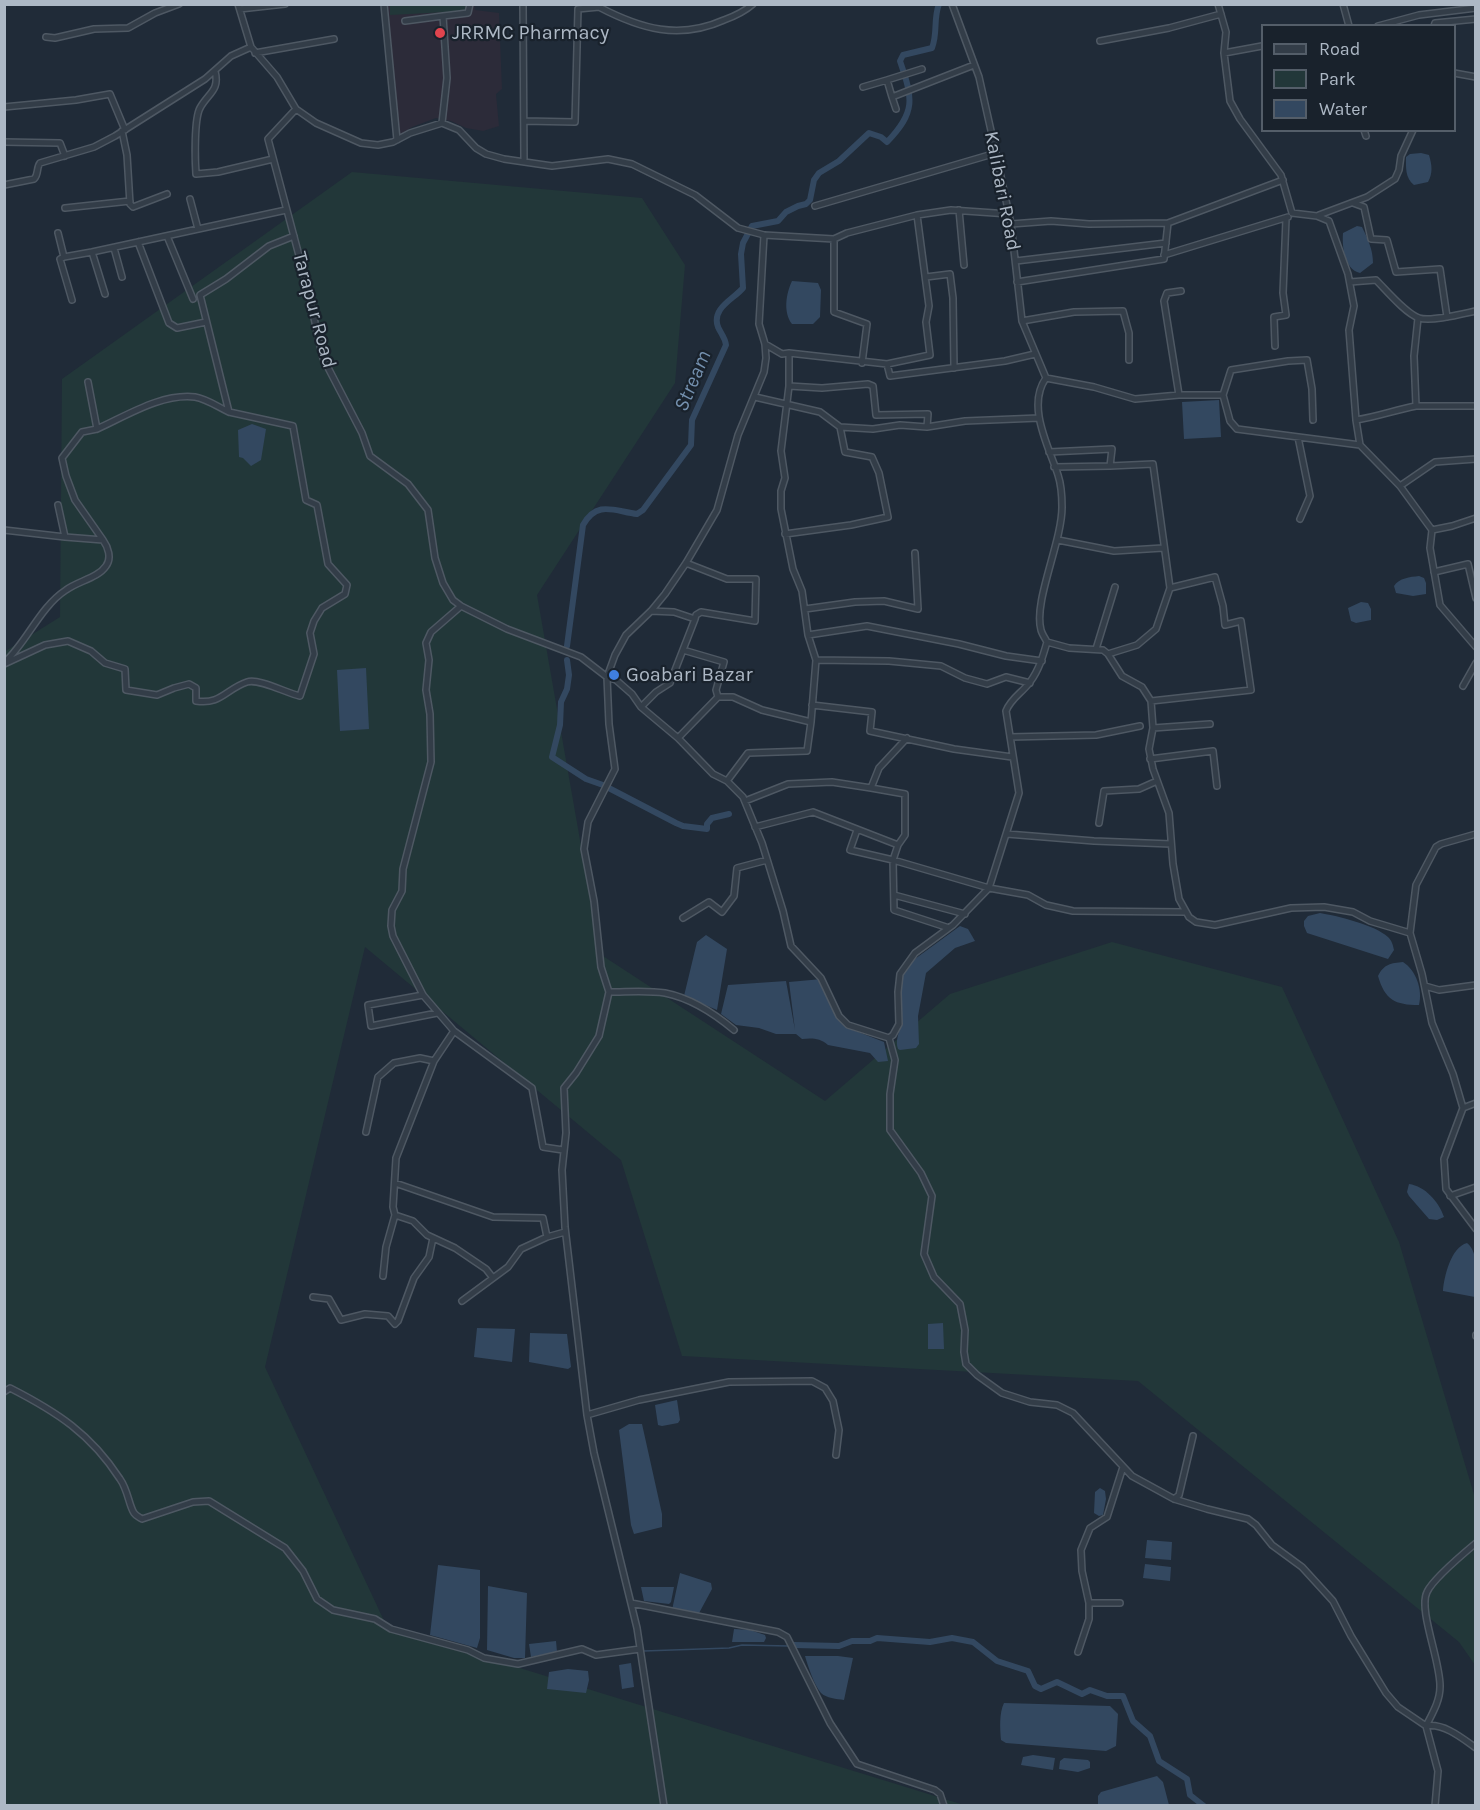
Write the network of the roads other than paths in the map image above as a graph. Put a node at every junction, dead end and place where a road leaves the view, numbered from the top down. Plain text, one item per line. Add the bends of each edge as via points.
1 (179, 4) edge
2 (285, 4) edge
3 (384, 4) edge
4 (470, 4) edge
5 (523, 4) edge
6 (753, 4) edge
7 (952, 4) edge
8 (1218, 4) edge
9 (1343, 4) edge
10 (599, 6) edge
11 (239, 7) edge
12 (1476, 8) edge
13 (1221, 14) junction
14 (443, 16) junction
15 (1476, 19) edge
16 (405, 21) dead end
17 (1348, 24) edge
18 (1385, 24) edge
19 (1435, 24) edge
20 (46, 37) dead end
21 (334, 39) dead end
22 (1100, 41) dead end
23 (1261, 46) edge
24 (250, 47) junction
25 (255, 53) junction
26 (1224, 53) junction
27 (974, 65) junction
28 (922, 69) dead end
29 (215, 71) junction
30 (1456, 73) edge
31 (1476, 77) edge
32 (887, 80) junction
33 (863, 87) dead end
34 (892, 97) junction
35 (4, 107) edge
36 (296, 109) junction
37 (896, 109) dead end
38 (524, 122) junction
39 (442, 123) junction
40 (124, 130) junction
41 (1412, 132) edge
42 (397, 140) junction
43 (4, 142) edge
44 (996, 153) junction
45 (65, 156) junction
46 (273, 159) junction
47 (524, 162) junction
48 (1283, 180) junction
49 (4, 185) edge
50 (167, 194) dead end
51 (190, 199) dead end
52 (130, 201) junction
53 (1353, 203) junction
54 (815, 206) dead end
55 (65, 208) dead end
56 (286, 210) junction
57 (959, 210) junction
58 (1292, 213) junction
59 (1009, 214) junction
60 (917, 215) junction
61 (1317, 216) junction
62 (1286, 219) junction
63 (1011, 224) junction
64 (1168, 224) junction
65 (198, 229) junction
66 (58, 233) dead end
67 (764, 235) junction
68 (167, 236) junction
69 (294, 236) junction
70 (834, 239) junction
71 (138, 242) junction
72 (1166, 243) junction
73 (114, 248) junction
74 (92, 252) junction
75 (1164, 255) junction
76 (64, 257) junction
77 (1016, 261) junction
78 (964, 265) dead end
79 (122, 277) dead end
80 (926, 277) junction
81 (1017, 282) junction
82 (1350, 282) junction
83 (1181, 291) dead end
84 (105, 294) dead end
85 (194, 299) dead end
86 (72, 300) dead end
87 (1476, 311) edge
88 (1447, 317) junction
89 (1418, 318) junction
90 (1022, 321) junction
91 (206, 322) junction
92 (765, 344) junction
93 (1275, 346) dead end
94 (789, 353) junction
95 (1035, 354) junction
96 (1129, 360) dead end
97 (862, 363) junction
98 (887, 364) junction
99 (954, 368) junction
100 (1046, 378) junction
101 (88, 382) dead end
102 (789, 386) junction
103 (1179, 395) junction
104 (1223, 395) junction
105 (755, 397) junction
106 (786, 404) junction
107 (1416, 406) junction
108 (1476, 406) edge
109 (229, 412) junction
110 (1039, 418) junction
111 (1313, 420) dead end
112 (1356, 420) junction
113 (840, 427) junction
114 (927, 427) junction
115 (98, 429) junction
116 (1298, 437) junction
117 (1360, 445) junction
118 (1049, 452) junction
119 (1476, 459) edge
120 (1110, 466) junction
121 (1054, 467) junction
122 (1400, 486) junction
123 (58, 506) dead end
124 (1476, 518) edge
125 (1300, 519) dead end
126 (4, 530) edge
127 (1432, 530) junction
128 (785, 534) junction
129 (65, 537) junction
130 (103, 540) junction
131 (1058, 540) junction
132 (1163, 548) junction
133 (915, 553) dead end
134 (686, 563) junction
135 (1434, 572) junction
136 (1114, 587) dead end
137 (1170, 588) junction
138 (1476, 598) edge
139 (461, 606) junction
140 (806, 609) junction
141 (651, 611) junction
142 (695, 619) junction
143 (808, 635) junction
144 (1047, 642) junction
145 (1476, 647) edge
146 (1096, 649) junction
147 (683, 650) junction
148 (1108, 654) junction
149 (816, 660) junction
150 (1042, 661) junction
151 (4, 663) edge
152 (1476, 663) edge
153 (607, 677) junction
154 (1030, 682) junction
155 (1463, 686) dead end
156 (718, 697) junction
157 (1151, 701) junction
158 (812, 705) junction
159 (641, 707) junction
160 (811, 722) junction
161 (1210, 724) dead end
162 (1140, 726) dead end
163 (1154, 728) junction
164 (1010, 737) junction
165 (678, 738) junction
166 (907, 738) junction
167 (1012, 757) junction
168 (1150, 759) junction
169 (727, 781) junction
170 (1157, 781) junction
171 (1217, 786) dead end
172 (871, 788) junction
173 (745, 801) junction
174 (1099, 823) dead end
175 (755, 827) junction
176 (857, 830) junction
177 (1007, 834) junction
178 (1476, 834) edge
179 (1171, 844) junction
180 (898, 845) junction
181 (767, 860) junction
182 (893, 860) junction
183 (989, 888) junction
184 (894, 895) junction
185 (1186, 912) junction
186 (965, 914) junction
187 (683, 918) dead end
188 (949, 928) junction
189 (1410, 933) junction
190 (1476, 985) edge
191 (1425, 986) junction
192 (609, 992) junction
193 (423, 995) junction
194 (436, 1013) junction
195 (734, 1030) dead end
196 (454, 1031) junction
197 (890, 1038) junction
198 (434, 1062) junction
199 (1476, 1103) edge
200 (1463, 1108) junction
201 (366, 1132) dead end
202 (563, 1150) junction
203 (394, 1183) junction
204 (1476, 1187) edge
205 (1450, 1196) junction
206 (396, 1215) junction
207 (1476, 1229) edge
208 (565, 1232) junction
209 (547, 1237) junction
210 (433, 1238) junction
211 (383, 1276) dead end
212 (493, 1278) junction
213 (313, 1297) dead end
214 (462, 1301) dead end
215 (4, 1392) edge
216 (587, 1415) junction
217 (1193, 1436) dead end
218 (836, 1455) dead end
219 (1123, 1467) junction
220 (1174, 1499) junction
221 (1476, 1542) edge
222 (631, 1603) junction
223 (1089, 1603) junction
224 (1120, 1603) dead end
225 (640, 1649) junction
226 (1078, 1652) dead end
227 (1426, 1726) junction
228 (1476, 1748) edge
229 (664, 1806) edge
230 (944, 1806) edge
231 (1435, 1806) edge

1 - 20 street via 128,28
2 - 11 street
3 - 42 street
4 - 14 street via 468,13
5 - 38 street
6 - 10 street via 744,12 688,32 638,25
7 - 27 street, Kalibari Road
8 - 13 street
9 - 17 street
10 - 38 street via 578,9 575,122
11 - 24 street
12 - 18 street via 1419,15
13 - 22 street
13 - 26 street via 1226,32
14 - 16 street
14 - 39 street via 447,78
15 - 19 street
21 - 25 street
23 - 26 street
24 - 25 street
24 - 29 street via 231,56
25 - 36 street via 277,77
26 - 48 street via 1230,101
27 - 34 street
27 - 44 street, Kalibari Road
28 - 32 street
29 - 40 street
29 - 46 street via 217,83 197,118 196,174
30 - 31 street
32 - 33 street
32 - 34 street
34 - 37 street
35 - 40 street via 110,94
36 - 42 street via 316,123 361,143 378,145
36 - 46 street, Tarapur Road via 268,139
38 - 47 street
39 - 42 street
39 - 47 street via 459,130 486,154
40 - 45 street via 94,147
40 - 52 street
41 - 53 street via 1395,179
43 - 45 street via 60,143
44 - 54 street
44 - 59 street, Kalibari Road
45 - 49 street via 40,163 34,179
46 - 56 street, Tarapur Road
47 - 67 street via 552,166 608,159 632,164 695,195 738,228
48 - 58 street
48 - 64 street
50 - 52 street via 133,207
51 - 65 street
52 - 55 street
53 - 61 street
53 - 88 street via 1364,207 1371,239 1387,240 1396,272 1440,269
56 - 65 street
56 - 69 street, Tarapur Road
57 - 59 street
57 - 60 street
57 - 78 street
58 - 61 street
58 - 62 street
59 - 63 street, Kalibari Road
60 - 70 street
60 - 80 street
61 - 82 street via 1329,221
62 - 75 street
62 - 93 street via 1286,315 1274,317
63 - 64 street
63 - 77 street, Kalibari Road
64 - 72 street
65 - 68 street
66 - 76 street
67 - 70 street
67 - 92 street via 759,324
68 - 71 street
68 - 85 street
69 - 91 street via 269,246 200,295
69 - 139 street, Tarapur Road via 323,358 370,456 408,484 428,510 443,583
70 - 97 street via 834,312 867,324
71 - 73 street
71 - 91 street via 169,323 177,328
72 - 75 street
72 - 77 street
73 - 74 street
73 - 79 street
74 - 76 street
74 - 84 street
75 - 81 street via 1164,259
76 - 86 street via 60,259
77 - 81 street, Kalibari Road
80 - 98 street via 930,355
80 - 99 street via 950,274
81 - 90 street, Kalibari Road
82 - 89 street via 1376,280
82 - 112 street via 1354,306 1349,330
83 - 103 street via 1167,293 1164,301
87 - 88 street
88 - 89 street
89 - 107 street via 1414,356
90 - 95 street, Kalibari Road
90 - 96 street via 1074,312 1123,310 1129,333
91 - 109 street
92 - 94 street via 782,354
92 - 105 street via 764,372
94 - 97 street
94 - 102 street
95 - 99 street
95 - 100 street, Kalibari Road
97 - 98 street
98 - 99 street via 890,376
100 - 103 street via 1135,399
100 - 110 street via 1041,384
101 - 115 street
102 - 106 street
102 - 114 street via 868,384 873,386 876,415 928,414
103 - 104 street
104 - 111 street via 1231,370 1307,360
104 - 116 street via 1230,421 1237,429
105 - 106 street
105 - 134 street via 738,435 717,510
106 - 113 street via 820,412
106 - 128 street via 781,451
107 - 108 street
107 - 112 street
109 - 115 street via 202,399 177,398 142,408
109 - 151 street via 293,426 306,500 317,505 328,564 346,585 345,594 322,608 314,621 310,633 314,654 300,696 263,682 248,682 209,703 196,701 196,688 189,684 158,695 126,690 124,669 105,663 91,651 68,641 45,645
110 - 114 street
110 - 118 street
112 - 117 street
113 - 114 street
113 - 128 street via 845,452 872,457 888,517
115 - 130 street via 82,432 62,458 75,500
116 - 117 street
116 - 125 street via 1310,496
117 - 122 street
118 - 120 street via 1113,449
118 - 121 street
119 - 122 street via 1435,462
120 - 121 street
120 - 132 street via 1153,464
121 - 131 street via 1062,507
122 - 127 street
123 - 129 street
124 - 127 street
126 - 129 street
127 - 135 street
128 - 140 street
129 - 130 street
130 - 151 street via 109,557 105,568 62,592
131 - 132 street via 1114,551
131 - 144 street via 1040,616
132 - 137 street
133 - 140 street via 918,609 884,602 855,602
134 - 141 street
134 - 142 street via 727,579 756,579 754,621 701,612
135 - 138 street via 1468,564
135 - 145 street via 1441,608
136 - 146 street
137 - 148 street via 1156,629 1137,645
137 - 157 street via 1215,577 1225,625 1241,621 1251,690
139 - 153 street, Tarapur Road via 507,629 581,657
139 - 193 street via 431,632 426,643 431,762 403,869 402,891 392,910 393,936
140 - 143 street
141 - 142 street via 674,612
141 - 153 street via 626,635
142 - 147 street
143 - 149 street
143 - 150 street via 867,627
144 - 146 street
144 - 150 street
146 - 148 street
147 - 156 street via 724,662 716,690
147 - 159 street via 670,683
148 - 157 street via 1122,676 1142,687
149 - 154 street via 941,666 987,684 1006,677
149 - 158 street
150 - 154 street
152 - 155 street
153 - 159 street, Tarapur Road via 632,694
153 - 192 street via 615,769 588,822 584,849
154 - 164 street via 1006,711
156 - 160 street via 734,697 762,710
156 - 165 street
157 - 163 street
158 - 160 street
158 - 166 street via 872,712 870,731
159 - 165 street, Tarapur Road
160 - 169 street via 807,751 748,753
161 - 163 street
162 - 164 street via 1096,735
163 - 168 street
164 - 167 street
165 - 169 street, Tarapur Road via 713,774
166 - 167 street
166 - 172 street via 879,768
167 - 177 street via 1019,793
168 - 170 street
168 - 171 street via 1213,751
169 - 173 street, Tarapur Road
170 - 174 street via 1139,789 1104,791
170 - 179 street via 1168,813
172 - 173 street via 832,782 788,784
172 - 180 street via 905,794 905,834
173 - 175 street
175 - 176 street via 813,812
175 - 181 street
176 - 180 street
176 - 182 street via 850,850
177 - 179 street
177 - 183 street
178 - 189 street via 1436,848 1416,885
179 - 185 street via 1179,899
180 - 182 street
181 - 187 street via 736,868 734,896 722,912 709,902
181 - 197 street via 791,946 821,978 839,1016 848,1025
182 - 183 street
182 - 184 street
183 - 185 street via 1028,895 1073,911
183 - 186 street
184 - 186 street
184 - 188 street via 894,910
185 - 189 street via 1196,922 1215,925 1290,908 1324,907 1353,912
186 - 188 street
188 - 197 street via 915,953 900,974 899,1024
189 - 191 street
190 - 191 street via 1439,990
191 - 200 street via 1436,1034
192 - 195 street via 678,997 718,1017
192 - 202 street via 599,1036 564,1088
193 - 194 street
193 - 194 street via 368,1005 371,1026
194 - 196 street
196 - 198 street
196 - 202 street via 532,1088 543,1147
197 - 219 street via 895,1060 890,1130 921,1173 932,1196 924,1254 933,1277 960,1304 966,1364 1002,1393 1057,1405 1073,1413
198 - 201 street via 420,1058 394,1063 378,1077
198 - 203 street via 396,1158
199 - 200 street
200 - 205 street via 1444,1159
202 - 208 street
203 - 206 street
203 - 209 street via 493,1217 543,1218
204 - 205 street
205 - 207 street
206 - 210 street via 412,1221
206 - 211 street via 386,1246
208 - 209 street
208 - 216 street
209 - 212 street via 520,1249 508,1267
210 - 212 street via 456,1248
210 - 213 street via 429,1257 414,1278 395,1324 388,1316 365,1314 340,1320 329,1299
212 - 214 street
215 - 225 street via 10,1388 49,1408 83,1434 120,1478 134,1513 142,1519 193,1502 209,1502 285,1548 303,1570 317,1599 333,1610 375,1618 391,1629 484,1658 518,1664 582,1649 596,1655
216 - 218 street via 729,1382 812,1381 825,1388 835,1407 839,1430
216 - 222 street
217 - 220 street via 1179,1495
219 - 220 street
219 - 223 street via 1107,1517 1090,1528 1081,1550
220 - 227 street via 1248,1519 1256,1525 1272,1545 1302,1567 1334,1601 1386,1693 1398,1707
221 - 227 street via 1427,1590 1424,1602 1438,1662 1440,1696
222 - 225 street
222 - 230 street via 787,1637 830,1723 857,1764 935,1790
223 - 224 street
223 - 226 street via 1089,1619
225 - 229 street
227 - 228 street via 1435,1725
227 - 231 street via 1438,1771

